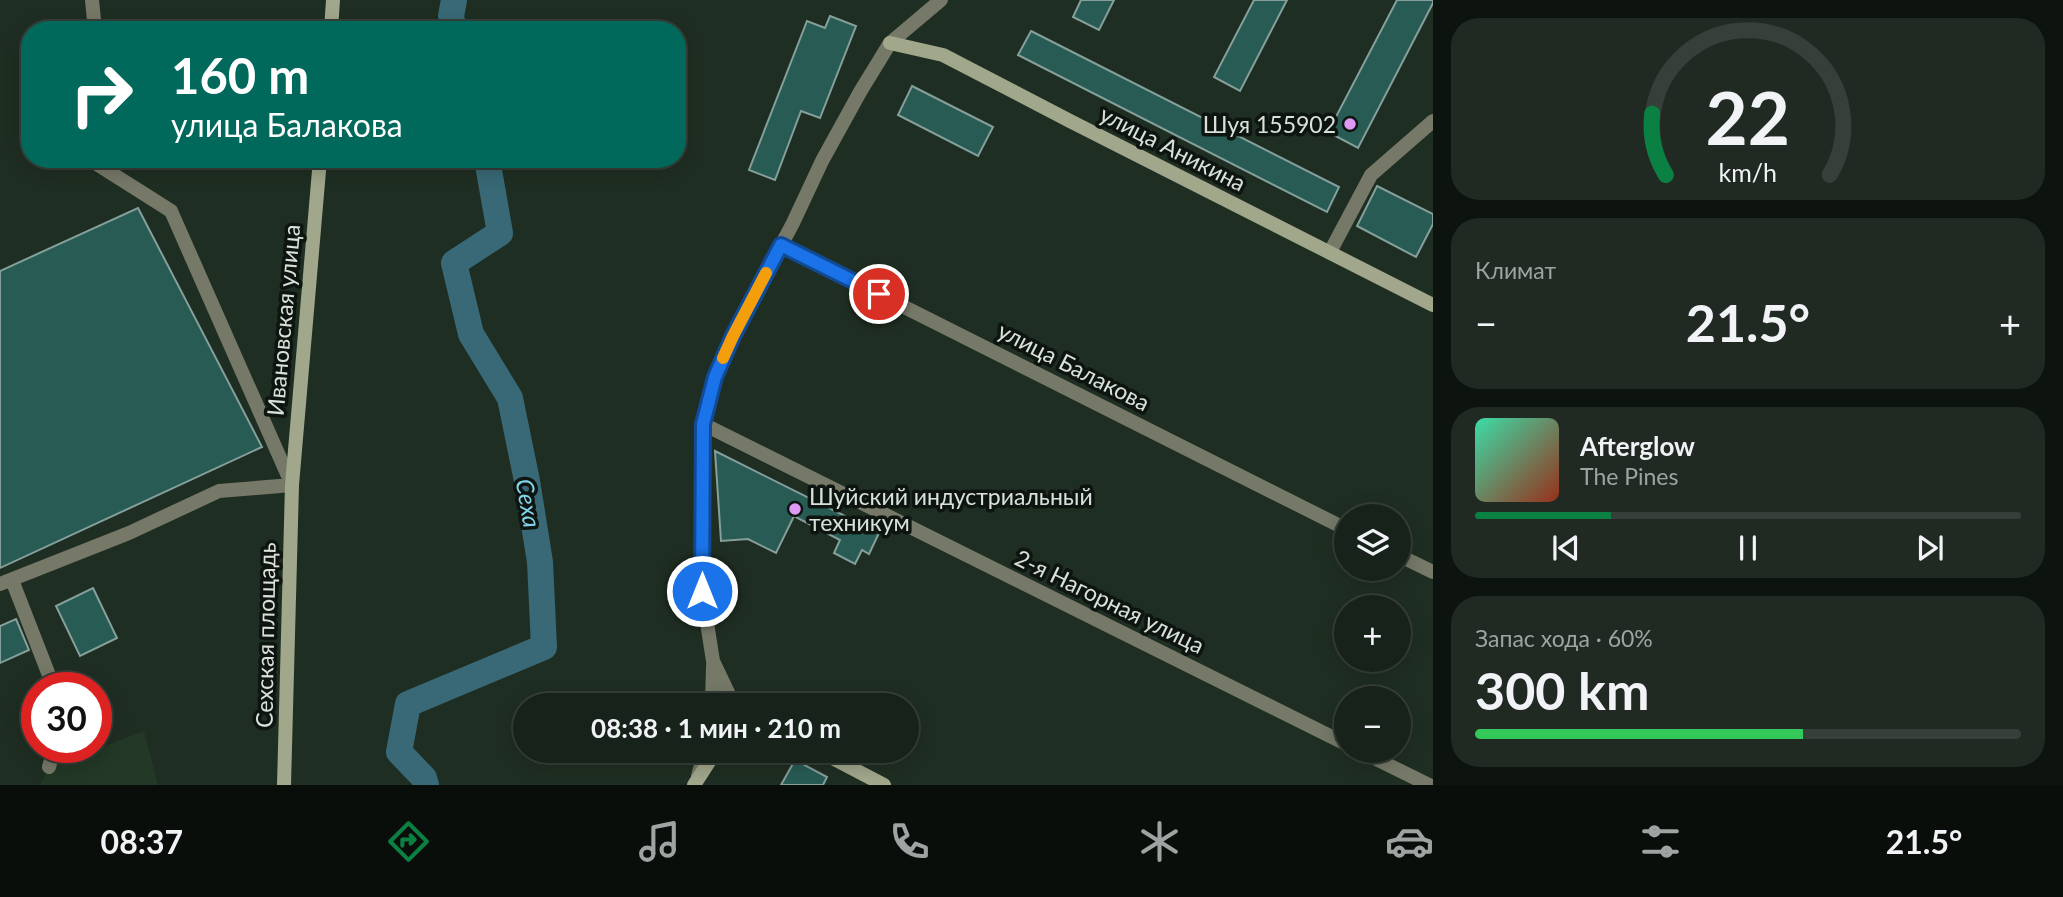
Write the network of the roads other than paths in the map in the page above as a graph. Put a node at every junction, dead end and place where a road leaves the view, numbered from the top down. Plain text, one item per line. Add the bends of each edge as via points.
1 (92, 0) edge
2 (333, 0) edge
3 (941, 0) edge
4 (94, 21) edge
5 (332, 21) edge
6 (890, 43) junction
7 (1433, 121) edge
8 (103, 168) edge
9 (319, 168) edge
10 (781, 245) junction
11 (1330, 252) junction
12 (1433, 304) edge
13 (703, 424) junction
14 (292, 485) junction
15 (1334, 523) edge
16 (1411, 561) edge
17 (1433, 572) edge
18 (6, 582) edge
19 (713, 661) junction
20 (47, 672) edge
21 (712, 693) edge
22 (728, 693) edge
23 (1334, 738) edge
24 (50, 763) edge
25 (701, 763) edge
26 (708, 763) edge
27 (842, 763) edge
28 (1384, 763) edge
29 (49, 767) dead end
30 (695, 784) edge
31 (284, 785) edge
32 (884, 785) edge
33 (1429, 785) edge

1 - 4 street
2 - 5 street
3 - 6 street
6 - 10 street via 822,161
6 - 11 street, улица Аникина via 943,55
7 - 11 street via 1371,175
8 - 14 street via 171,211
9 - 14 street, Ивановская улица
10 - 13 street via 715,377
10 - 15 street, улица Балакова
11 - 12 street, улица Аникина
13 - 19 street via 702,591
13 - 23 street, 2-я Нагорная улица
14 - 18 street via 219,491
14 - 31 street, Сехская площадь
16 - 17 street
18 - 20 street
19 - 21 street
19 - 22 street
24 - 29 street
25 - 30 street
26 - 30 street
27 - 32 street
28 - 33 street

